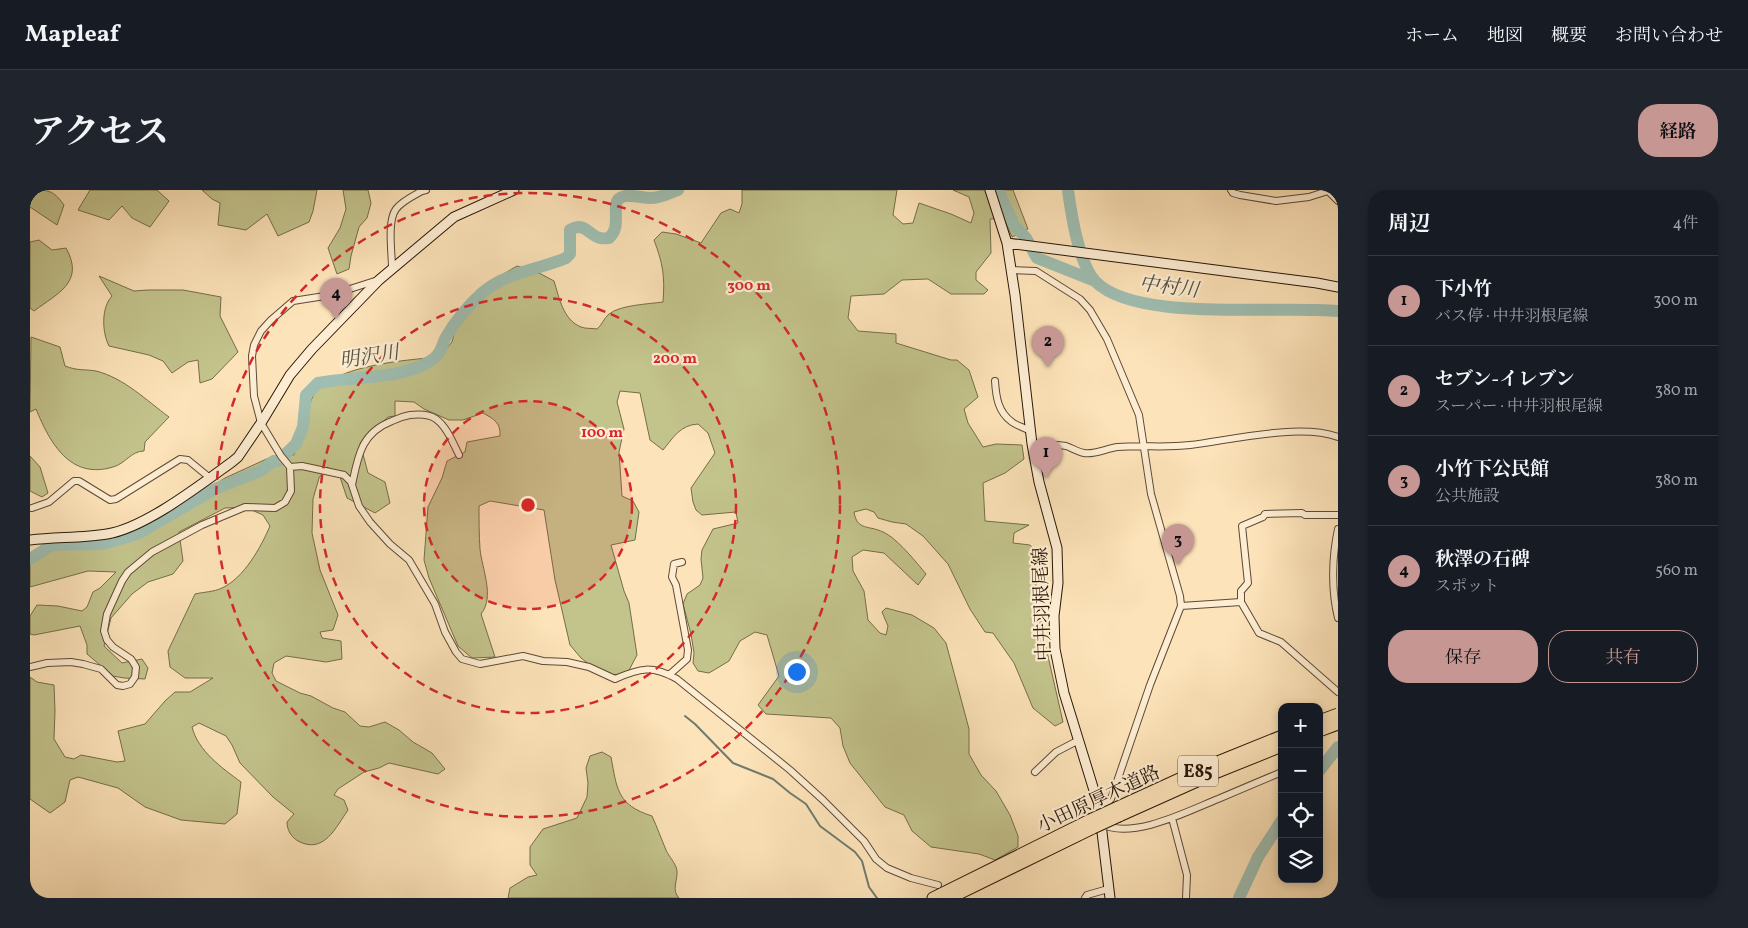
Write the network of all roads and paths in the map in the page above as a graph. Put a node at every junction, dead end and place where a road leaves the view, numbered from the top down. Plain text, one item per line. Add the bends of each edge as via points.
1 (426, 190) edge
2 (514, 190) edge
3 (990, 190) edge
4 (1231, 190) edge
5 (1327, 190) edge
6 (1338, 201) edge
7 (1006, 243) junction
8 (392, 268) junction
9 (1011, 270) junction
10 (379, 280) junction
11 (1338, 287) edge
12 (995, 381) dead end
13 (261, 423) junction
14 (1030, 431) junction
15 (1338, 437) edge
16 (1032, 444) junction
17 (1142, 447) junction
18 (459, 455) dead end
19 (290, 467) junction
20 (210, 478) junction
21 (352, 485) junction
22 (32, 508) dead end
23 (1338, 515) edge
24 (1338, 529) edge
25 (30, 540) edge
26 (682, 562) dead end
27 (1241, 602) junction
28 (1181, 606) junction
29 (1338, 618) edge
30 (30, 666) edge
31 (669, 674) junction
32 (1338, 692) edge
33 (1338, 708) edge
34 (1338, 714) edge
35 (1323, 720) edge
36 (1338, 724) edge
37 (1323, 730) edge
38 (1323, 733) edge
39 (1278, 738) edge
40 (1078, 740) junction
41 (1278, 748) edge
42 (1035, 772) dead end
43 (1278, 774) edge
44 (1099, 812) junction
45 (1117, 812) junction
46 (1172, 818) junction
47 (1095, 824) junction
48 (938, 885) dead end
49 (1109, 893) edge
50 (933, 898) edge
51 (950, 898) edge
52 (1085, 898) edge
53 (1186, 898) edge

1 - 8 street via 400,204 394,211
2 - 8 street via 454,217
3 - 7 street, 中井羽根尾線
4 - 5 street via 1240,195 1276,201 1309,197
5 - 6 street
7 - 9 street, 中井羽根尾線
7 - 11 street
8 - 10 street
9 - 14 street, 中井羽根尾線
9 - 17 street via 1036,271 1080,299 1090,310 1107,339 1139,414
10 - 13 street via 290,375
10 - 13 street via 331,295 293,300 261,331 252,356 254,396
12 - 14 street via 996,398 1002,411 1012,422
13 - 19 street
13 - 20 street via 238,457
14 - 16 street, 中井羽根尾線
15 - 17 street via 1322,432 1281,433 1191,445
16 - 17 street via 1067,446 1084,453 1116,447
16 - 40 street, 中井羽根尾線 via 1057,548 1055,650
17 - 28 street via 1150,494
18 - 21 street via 435,418 403,416 377,428 368,437 360,450
19 - 21 street via 302,466 344,474
19 - 30 street via 291,491 285,502 275,508 245,507 202,525 152,552 128,572 107,614 104,631 113,647 131,659 136,667 130,684 117,685 101,669 83,664
20 - 22 street via 188,460 180,459 116,499 110,500 74,481 49,502
20 - 25 street via 133,526 108,534
21 - 31 street via 359,506 370,522 409,560 462,659 480,664 523,656 589,667 615,679 630,672 650,669
23 - 27 street via 1266,514 1242,526 1248,583 1241,591
24 - 29 street via 1334,549 1334,592
26 - 31 street via 674,564 672,577 688,650 687,659
27 - 28 street
27 - 32 street via 1259,633 1281,642
28 - 44 street via 1111,799
31 - 48 street via 824,800 887,868
33 - 38 street
34 - 35 highway, bridge
36 - 37 highway, bridge
39 - 45 highway, 小田原厚木道路 / E85 via 1210,765
40 - 42 street via 1056,752
40 - 44 street, 中井羽根尾線
41 - 45 highway, 小田原厚木道路 / E85
43 - 46 street
44 - 47 street, 中井羽根尾線
45 - 47 highway, 小田原厚木道路 / E85, bridge
46 - 47 street via 1127,828
46 - 53 street via 1188,875
47 - 49 street, 中井羽根尾線
47 - 50 highway, 小田原厚木道路 / E85
47 - 51 highway, 小田原厚木道路 / E85
49 - 52 street via 1087,895

